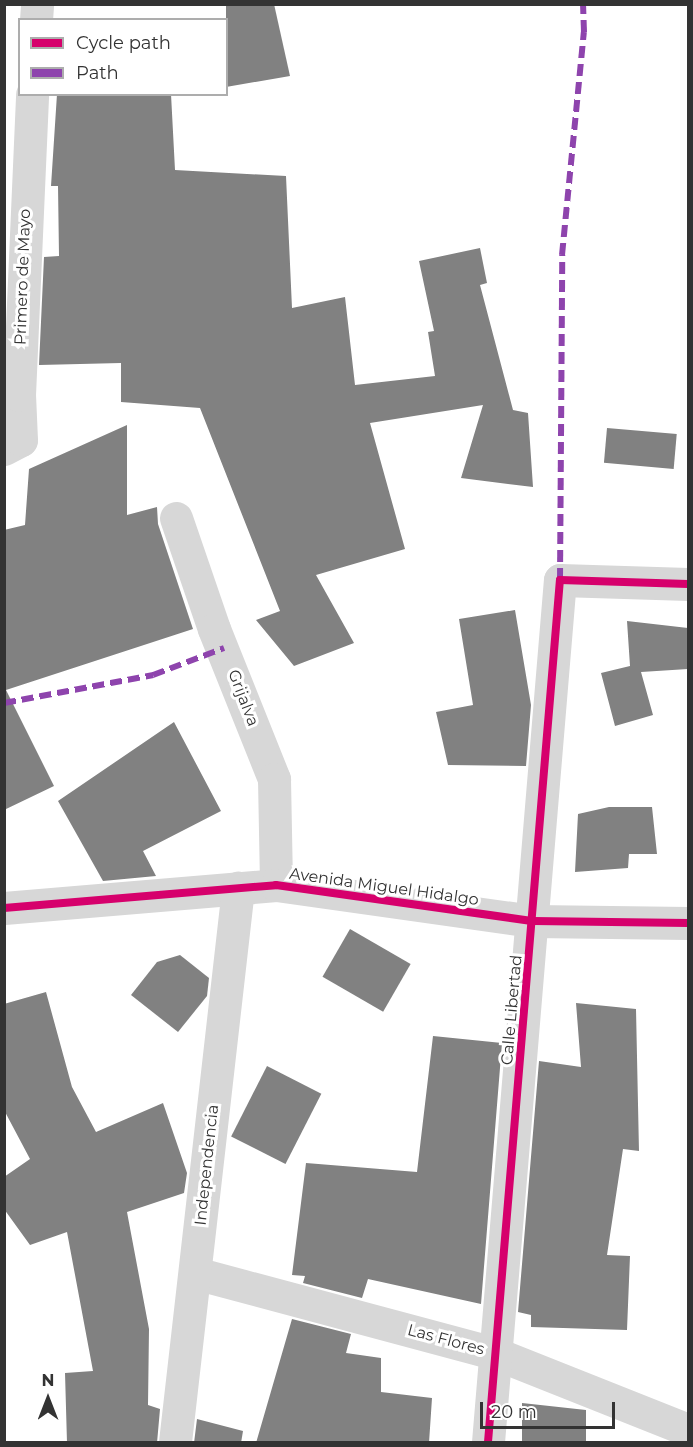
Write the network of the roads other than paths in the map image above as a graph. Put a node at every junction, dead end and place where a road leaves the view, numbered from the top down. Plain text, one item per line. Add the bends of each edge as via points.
1 (32, 96) edge
2 (15, 210) edge
3 (4, 449) edge
4 (176, 518) dead end
5 (688, 584) edge
6 (276, 885) junction
7 (238, 888) junction
8 (4, 908) edge
9 (533, 921) junction
10 (688, 923) edge
11 (195, 1273) junction
12 (497, 1354) junction
13 (688, 1430) edge
14 (175, 1443) edge
15 (488, 1443) edge

1 - 2 street, Primero de Mayo
2 - 3 street, Primero de Mayo via 21,440
4 - 6 street, Grijalva via 214,629 274,779
5 - 9 street, Calle Libertad via 560,580
6 - 7 street, Avenida Miguel Hidalgo
6 - 9 street, Avenida Miguel Hidalgo
7 - 8 street, Avenida Miguel Hidalgo
7 - 11 street, Independencia
9 - 10 street, Avenida Miguel Hidalgo
9 - 12 street, Calle Libertad
11 - 12 street, Las Flores
11 - 14 street, Independencia
12 - 13 street, Las Flores
12 - 15 street, Calle Libertad

